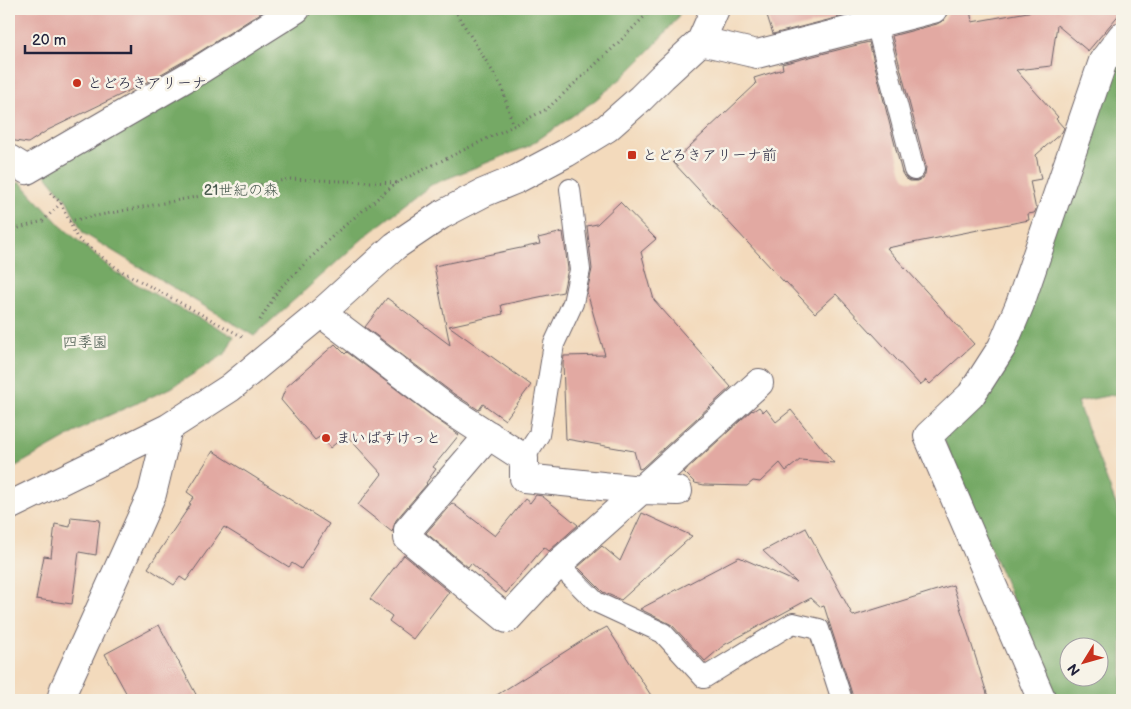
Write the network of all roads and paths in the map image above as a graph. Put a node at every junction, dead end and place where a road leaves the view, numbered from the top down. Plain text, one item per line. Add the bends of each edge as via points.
1 (296, 9) edge
2 (454, 9) edge
3 (652, 9) edge
4 (715, 9) edge
5 (933, 9) edge
6 (876, 23) junction
7 (1122, 36) edge
8 (701, 41) junction
9 (514, 126) junction
10 (18, 165) edge
11 (914, 170) dead end
12 (396, 184) junction
13 (570, 189) dead end
14 (60, 203) junction
15 (69, 221) junction
16 (9, 231) edge
17 (321, 313) junction
18 (247, 340) junction
19 (267, 358) junction
20 (759, 382) dead end
21 (168, 428) junction
22 (489, 435) junction
23 (524, 458) junction
24 (641, 490) junction
25 (678, 491) dead end
26 (9, 506) edge
27 (558, 564) junction
28 (61, 700) edge
29 (842, 700) edge
30 (1042, 700) edge

1 - 10 street via 200,69
2 - 9 path via 502,86
3 - 9 path via 547,109
4 - 8 street
5 - 6 street
6 - 8 street via 756,54
6 - 11 lane
7 - 30 street via 1103,61 1020,304 1002,347 971,395 928,436
8 - 17 street via 607,128 517,179 441,215 395,246
9 - 12 path
10 - 14 path
12 - 15 path via 290,179
12 - 18 path via 337,232 279,288
13 - 23 lane via 580,270 573,303 554,344 539,435
14 - 15 path
14 - 16 path via 43,221
15 - 18 path via 77,238 118,270
17 - 19 street
17 - 22 street
18 - 19 path
19 - 21 street via 230,388
20 - 24 street
21 - 26 street
21 - 28 street via 152,494
22 - 23 street
22 - 27 street via 408,530 408,538 508,619
23 - 24 street via 524,478
24 - 25 street
24 - 27 street
27 - 29 lane via 596,602 663,633 704,678 793,623 819,629

